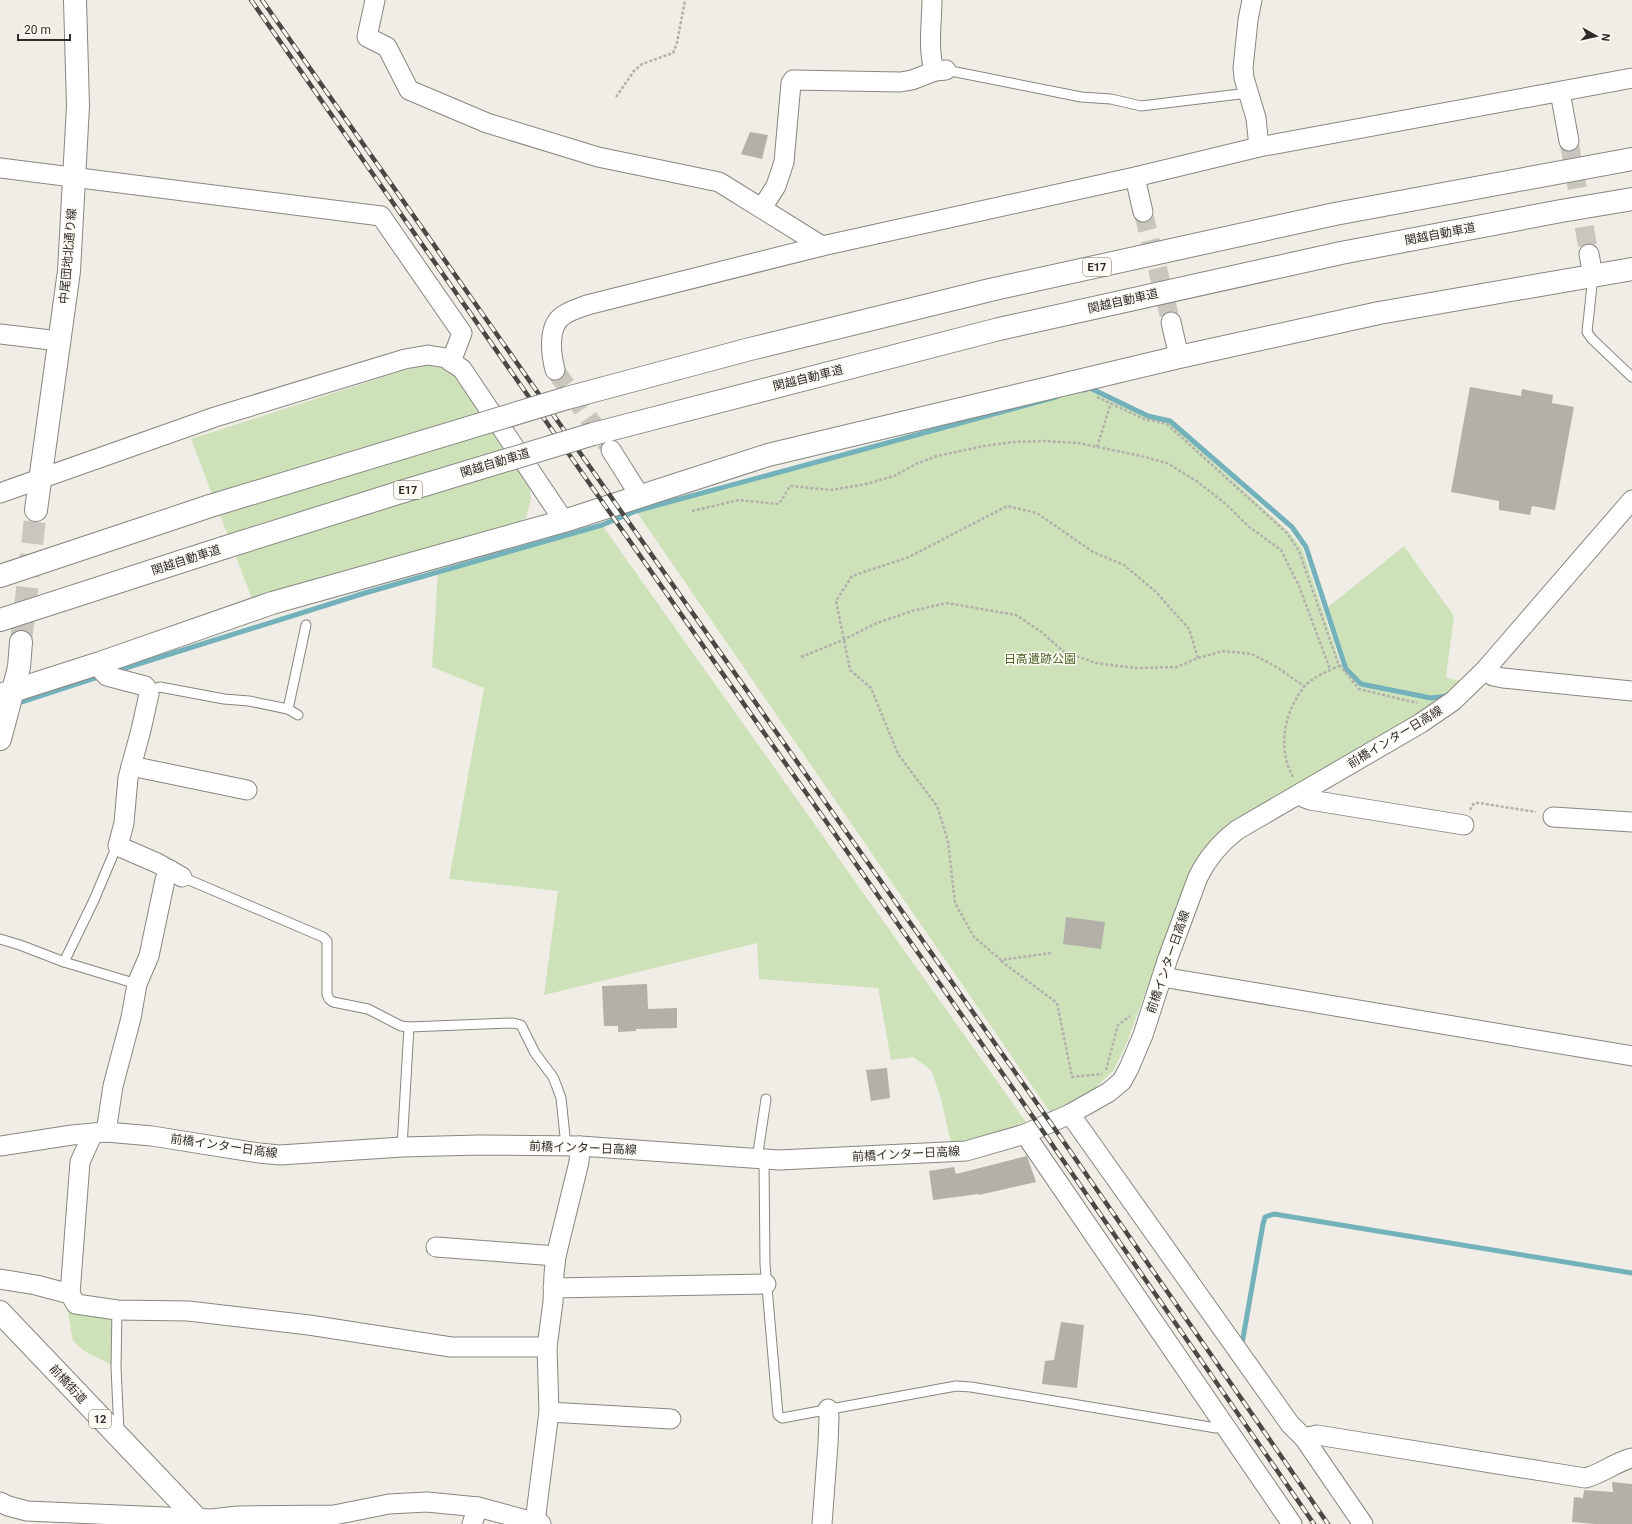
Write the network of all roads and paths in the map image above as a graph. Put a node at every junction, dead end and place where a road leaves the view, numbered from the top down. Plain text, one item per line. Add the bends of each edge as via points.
1 (75, 0) edge
2 (375, 0) edge
3 (684, 0) edge
4 (932, 0) edge
5 (1252, 0) edge
6 (940, 71) junction
7 (1632, 78) edge
8 (1247, 92) junction
9 (1560, 92) junction
10 (616, 98) dead end
11 (1569, 141) tunnel mouth
12 (1259, 147) junction
13 (1632, 159) edge
14 (0, 168) edge
15 (1135, 177) junction
16 (74, 179) junction
17 (1632, 199) edge
18 (762, 208) junction
19 (1143, 212) tunnel mouth
20 (822, 246) junction
21 (1589, 254) tunnel mouth
22 (1632, 269) edge
23 (1593, 276) junction
24 (1170, 322) tunnel mouth
25 (0, 334) edge
26 (59, 341) junction
27 (1179, 357) junction
28 (452, 362) junction
29 (555, 370) tunnel mouth
30 (1632, 377) edge
31 (1094, 396) dead end
32 (1111, 403) junction
33 (1097, 447) junction
34 (611, 450) tunnel mouth
35 (40, 478) junction
36 (0, 493) edge
37 (640, 496) junction
38 (1632, 500) edge
39 (36, 510) tunnel mouth
40 (692, 511) dead end
41 (564, 521) junction
42 (0, 576) edge
43 (0, 620) edge
44 (306, 625) dead end
45 (843, 640) junction
46 (21, 642) tunnel mouth
47 (801, 657) dead end
48 (1198, 658) junction
49 (100, 663) junction
50 (1340, 666) junction
51 (1330, 669) junction
52 (1485, 670) junction
53 (1304, 686) junction
54 (148, 690) junction
55 (1632, 691) edge
56 (7, 693) edge
57 (1446, 707) junction
58 (288, 709) junction
59 (298, 715) dead end
60 (0, 739) edge
61 (130, 766) junction
62 (1298, 787) junction
63 (247, 790) dead end
64 (1553, 816) joint
65 (1632, 822) edge
66 (1464, 825) joint
67 (118, 846) junction
68 (176, 873) junction
69 (0, 939) edge
70 (1051, 953) dead end
71 (1001, 960) junction
72 (64, 962) junction
73 (1162, 977) junction
74 (137, 984) junction
75 (409, 1027) junction
76 (1632, 1056) edge
77 (1072, 1077) dead end
78 (766, 1099) dead end
79 (1070, 1114) junction
80 (100, 1132) junction
81 (1025, 1134) junction
82 (0, 1146) edge
83 (573, 1146) junction
84 (402, 1147) junction
85 (761, 1159) junction
86 (436, 1247) dead end
87 (556, 1256) junction
88 (0, 1279) edge
89 (766, 1284) junction
90 (553, 1288) junction
91 (70, 1294) junction
92 (117, 1310) junction
93 (0, 1312) edge
94 (547, 1347) junction
95 (828, 1409) junction
96 (548, 1412) junction
97 (671, 1419) dead end
98 (1225, 1425) junction
99 (1304, 1438) junction
100 (120, 1439) junction
101 (1632, 1458) edge
102 (0, 1502) edge
103 (475, 1515) edge
104 (24, 1518) edge
105 (171, 1521) edge
106 (200, 1521) edge
107 (538, 1523) edge
108 (822, 1524) edge
109 (1292, 1524) edge
110 (1363, 1524) edge

1 - 16 main road, 中尾団地北通り線 via 78,106
2 - 18 street via 367,37 387,47 409,90 487,123 598,156 719,182
3 - 10 path via 678,43 673,53 642,64 634,70
4 - 6 street via 932,63
5 - 8 street via 1243,68
6 - 8 lane via 1141,106
6 - 18 street via 900,82 793,80 790,83 784,162 776,186
7 - 9 street
8 - 12 street via 1256,118
9 - 11 street
9 - 12 street
12 - 15 street
13 - 42 main road, E17, bridge via 1335,214 990,290 750,349 567,398 210,506
14 - 16 street
15 - 19 street
15 - 20 street
16 - 26 main road, 中尾団地北通り線 via 69,271
16 - 28 street via 381,216 462,333
17 - 43 main road, 関越自動車道 / E17, bridge via 1342,253 999,329 593,434 401,492
18 - 20 street
20 - 29 street via 587,305 564,315 557,321 552,337 551,355
21 - 23 street
22 - 23 main road
23 - 27 main road via 1379,313
23 - 30 lane via 1587,332
24 - 27 street
25 - 26 street
26 - 35 main road, 中尾団地北通り線
27 - 37 main road via 776,454
28 - 35 street via 446,358 428,355 405,358 215,417
28 - 41 street via 462,369
31 - 32 path
32 - 33 path
32 - 50 path via 1144,419 1167,424 1287,533 1299,551
33 - 40 path via 1044,441 984,446 937,456 894,476 866,484 831,490 790,486 779,504 739,500
33 - 51 path via 1167,463 1198,482 1248,526 1281,550 1299,586
34 - 37 street
35 - 36 street
35 - 39 main road, 中尾団地北通り線
37 - 41 main road
38 - 52 street, 前橋インター日高線
41 - 49 main road via 272,603
44 - 58 lane
45 - 47 path
45 - 48 path via 877,623 947,603 1016,615 1063,651 1096,663 1135,668 1177,667
45 - 48 path via 836,601 852,576 909,557 1007,506 1037,513 1093,552 1124,565 1156,592 1189,629
45 - 71 path via 850,670 870,688 898,754 937,806 948,841 954,903 974,937
46 - 56 main road via 19,667
48 - 53 path via 1223,651 1252,654 1276,666
49 - 54 street via 102,672 107,676 145,686
49 - 56 main road
50 - 51 path
50 - 57 path via 1359,689 1413,703
51 - 53 path
52 - 55 street via 1493,676 1503,678
52 - 57 street, 前橋インター日高線
53 - 62 path via 1287,718 1284,750
54 - 58 lane via 160,687
54 - 61 street
56 - 60 main road
57 - 62 street, 前橋インター日高線 via 1421,723
58 - 59 lane
61 - 63 street
61 - 67 street via 124,823
62 - 66 street via 1305,798 1310,800
62 - 73 street, 前橋インター日高線 via 1237,830 1211,854 1198,877
64 - 65 street
64 - 66 path via 1476,803 1472,806
67 - 68 street
67 - 72 lane
68 - 74 street via 165,880 149,956
68 - 75 lane via 323,937 327,941 329,999 368,1009 401,1026
69 - 72 lane
70 - 71 path
71 - 77 path via 1057,1003
72 - 74 lane
73 - 76 street
73 - 79 street, 前橋インター日高線 via 1126,1076 1117,1087
74 - 80 street via 131,1018
75 - 83 lane via 513,1023 521,1025 535,1053 553,1077
75 - 84 lane
78 - 85 lane
79 - 81 street, 前橋インター日高線
79 - 99 street via 1290,1424
80 - 82 street, 前橋インター日高線
80 - 84 street, 前橋インター日高線 via 145,1135 280,1155
80 - 91 street via 80,1162
81 - 85 street, 前橋インター日高線 via 956,1152
81 - 98 street
83 - 84 street, 前橋インター日高線
83 - 85 street, 前橋インター日高線
83 - 87 street via 579,1162
85 - 89 lane
86 - 87 street
87 - 90 street
88 - 91 street
89 - 90 street
89 - 95 lane via 778,1415 782,1418
90 - 94 street
91 - 92 street via 76,1304
92 - 94 street via 188,1311 309,1325 451,1347
92 - 100 lane via 116,1367
93 - 100 main road, 前橋街道 / 12
94 - 96 street
95 - 98 lane via 956,1386 1216,1428
95 - 108 street
96 - 97 street
96 - 107 street
98 - 109 street
99 - 101 street via 1317,1435 1585,1478 1596,1476
99 - 110 street
100 - 106 main road, 前橋街道 / 12
102 - 104 street
103 - 106 street via 452,1503 404,1502 334,1515 238,1516
103 - 107 street
104 - 105 street
105 - 106 street

